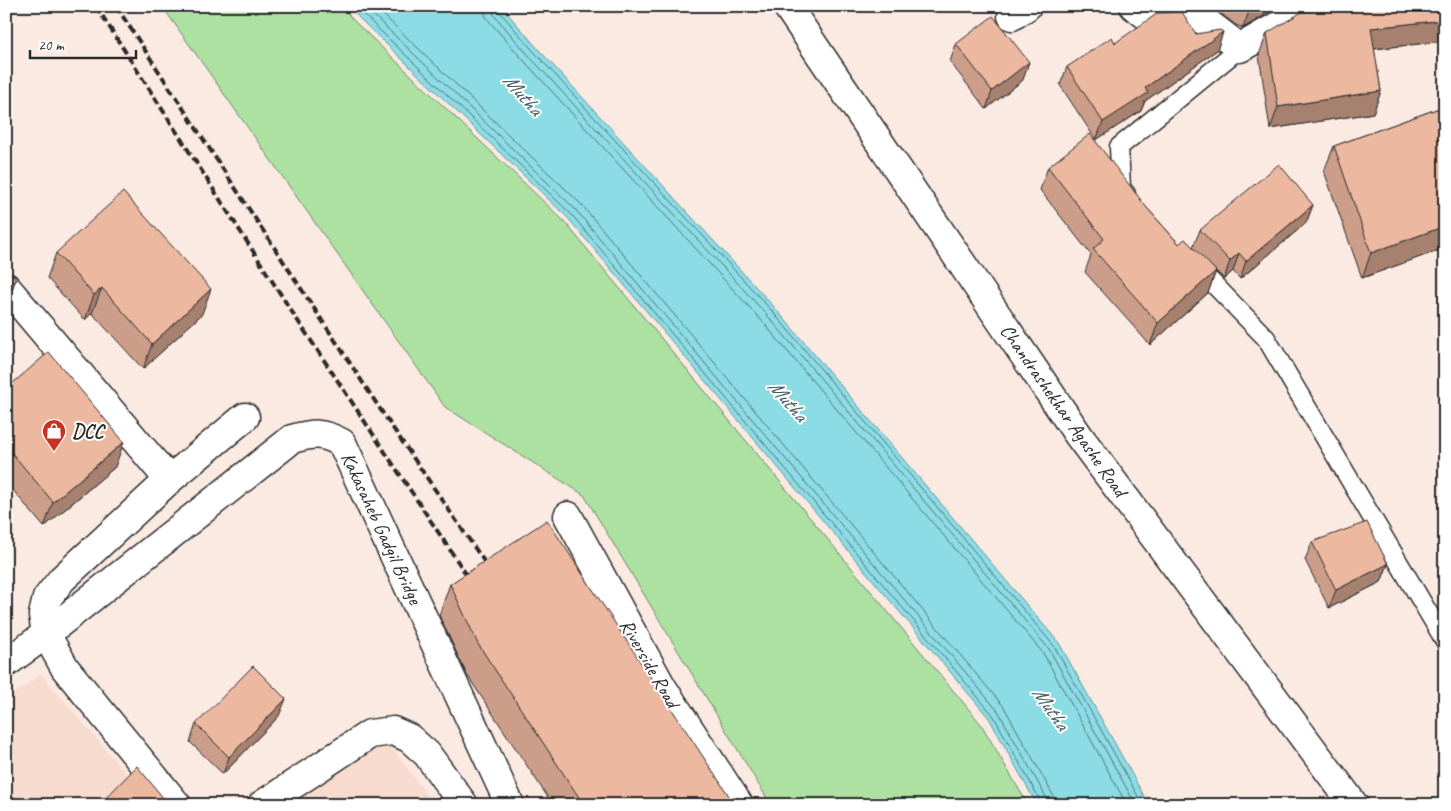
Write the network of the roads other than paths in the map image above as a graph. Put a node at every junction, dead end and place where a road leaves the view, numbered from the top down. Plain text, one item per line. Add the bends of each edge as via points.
1 (788, 6) edge
2 (1134, 6) edge
3 (1305, 6) edge
4 (1240, 48) junction
5 (1135, 203) edge
6 (1183, 253) edge
7 (6, 288) edge
8 (245, 417) dead end
9 (169, 480) junction
10 (568, 516) dead end
11 (46, 634) junction
12 (1445, 641) edge
13 (6, 663) edge
14 (177, 805) edge
15 (262, 805) edge
16 (464, 805) edge
17 (510, 805) edge
18 (739, 805) edge
19 (1354, 805) edge

1 - 19 street, Chandrashekhar Agashe Road via 1079,436
2 - 4 street via 1146,15 1202,18
3 - 4 street via 1290,19
4 - 5 lane via 1119,147 1121,188
6 - 12 lane via 1266,338
7 - 9 street
8 - 9 street
9 - 11 street via 62,579 48,598 43,615
10 - 18 street, Riverside Road via 662,687
11 - 13 street, Kakasaheb Gadgil Bridge
11 - 14 street via 66,668
11 - 17 street, Kakasaheb Gadgil Bridge via 292,439 310,434 329,435 342,443
15 - 16 street via 370,734 393,731 409,738 427,754

